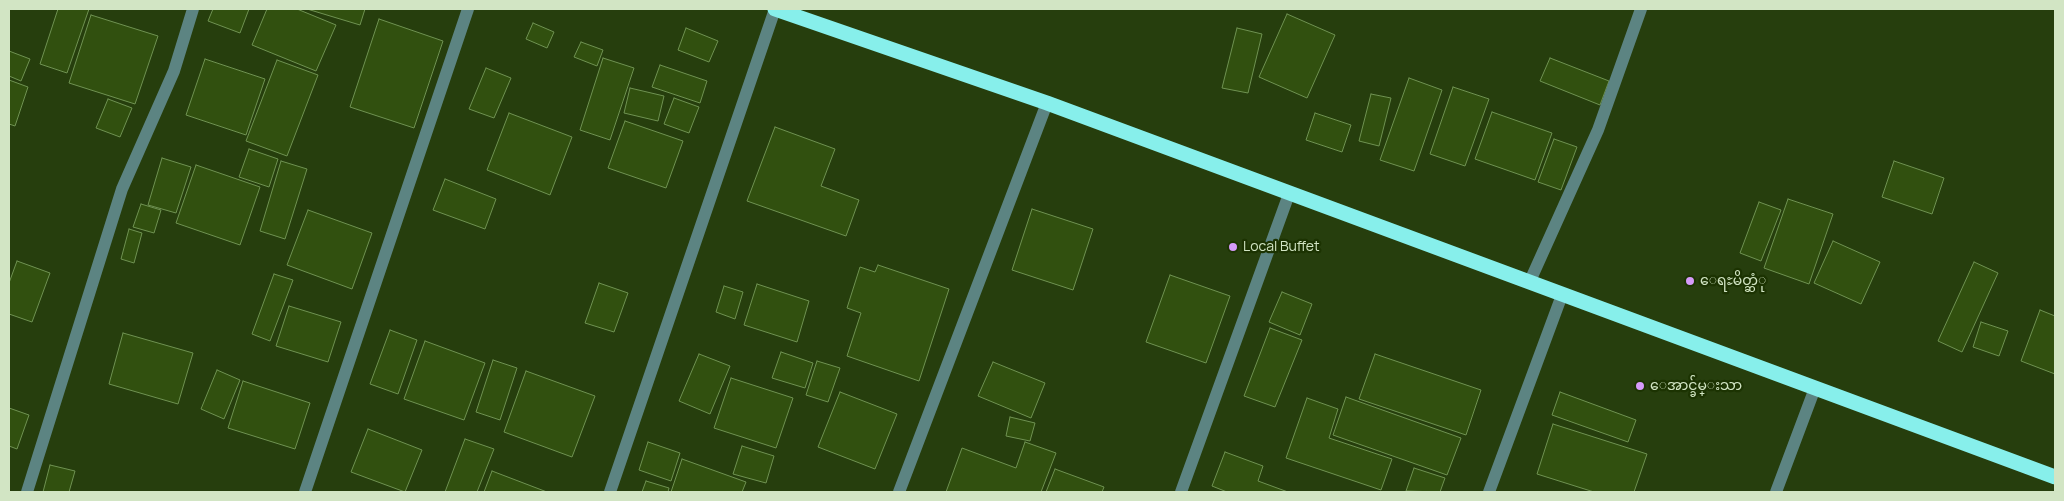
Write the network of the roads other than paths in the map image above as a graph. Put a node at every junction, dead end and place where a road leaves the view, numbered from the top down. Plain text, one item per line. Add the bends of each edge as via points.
1 (193, 9) edge
2 (468, 9) edge
3 (775, 9) edge
4 (1641, 9) edge
5 (1047, 103) junction
6 (1289, 194) junction
7 (1530, 281) junction
8 (1562, 295) junction
9 (1815, 388) junction
10 (2055, 477) edge
11 (26, 492) edge
12 (305, 492) edge
13 (610, 492) edge
14 (899, 492) edge
15 (1181, 492) edge
16 (1489, 492) edge
17 (1776, 492) edge

1 - 11 street via 174,71 122,189
2 - 12 street
3 - 5 highway
3 - 13 street
4 - 7 street via 1598,130
5 - 6 highway
5 - 14 street
6 - 7 highway
6 - 15 street
7 - 8 highway
8 - 9 highway
8 - 16 street
9 - 10 highway
9 - 17 street

